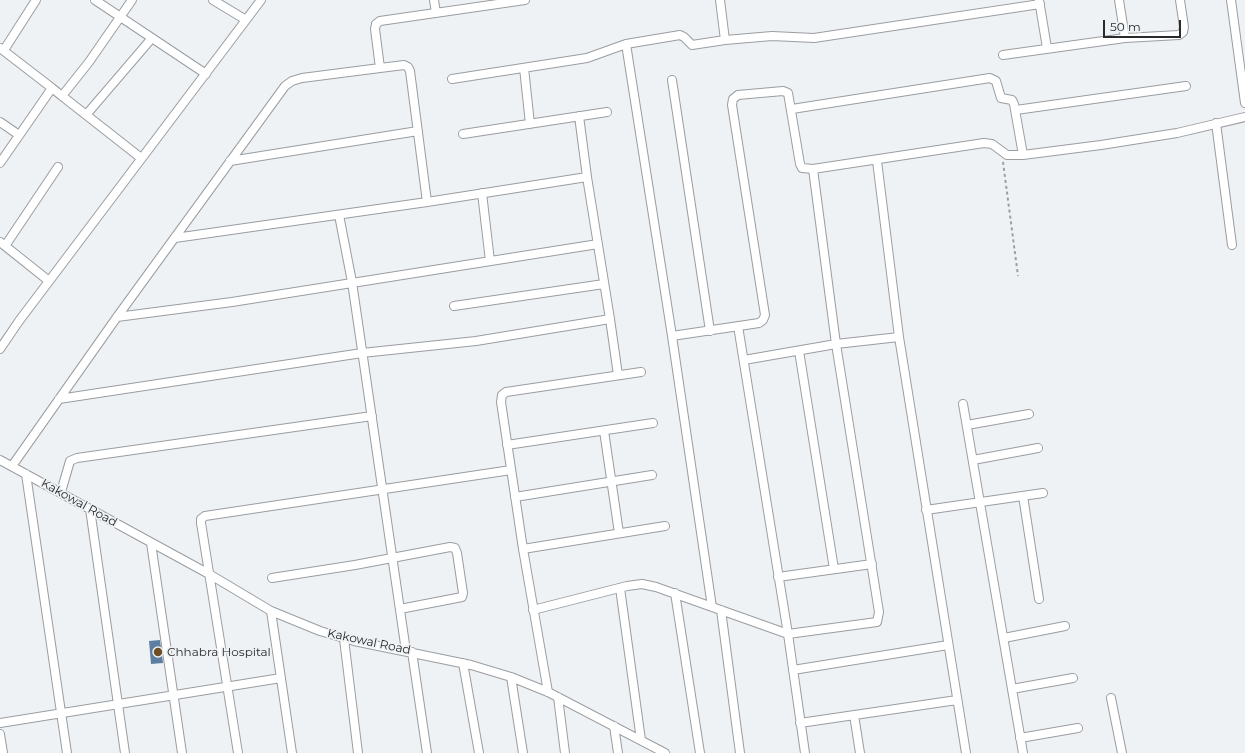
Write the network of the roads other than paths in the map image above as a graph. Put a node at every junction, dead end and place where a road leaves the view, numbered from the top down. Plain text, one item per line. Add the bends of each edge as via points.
1 (36, 0) edge
2 (95, 0) edge
3 (132, 0) edge
4 (213, 0) edge
5 (261, 0) edge
6 (434, 0) edge
7 (525, 0) edge
8 (720, 0) edge
9 (1119, 0) edge
10 (1180, 0) edge
11 (1231, 0) edge
12 (1040, 2) edge
13 (436, 13) junction
14 (121, 16) junction
15 (246, 20) junction
16 (152, 38) junction
17 (1125, 38) junction
18 (725, 40) junction
19 (626, 44) junction
20 (1047, 48) junction
21 (2, 49) edge
22 (1003, 55) dead end
23 (380, 68) junction
24 (524, 68) junction
25 (206, 74) junction
26 (452, 79) dead end
27 (672, 80) dead end
28 (1186, 86) dead end
29 (52, 88) junction
30 (62, 96) junction
31 (1245, 103) edge
32 (792, 108) junction
33 (1016, 110) junction
34 (607, 112) dead end
35 (86, 115) junction
36 (579, 116) junction
37 (1245, 117) edge
38 (0, 122) edge
39 (1216, 123) junction
40 (530, 124) junction
41 (418, 131) junction
42 (463, 134) dead end
43 (19, 135) junction
44 (1023, 155) junction
45 (141, 158) junction
46 (230, 161) junction
47 (877, 161) junction
48 (0, 163) edge
49 (58, 167) dead end
50 (813, 169) junction
51 (587, 177) junction
52 (482, 193) junction
53 (427, 202) junction
54 (339, 214) junction
55 (175, 238) junction
56 (3, 244) edge
57 (598, 244) junction
58 (1232, 246) dead end
59 (490, 261) junction
60 (49, 281) junction
61 (352, 282) junction
62 (604, 284) junction
63 (454, 306) dead end
64 (117, 317) junction
65 (610, 319) junction
66 (738, 326) junction
67 (710, 331) junction
68 (672, 336) junction
69 (899, 337) junction
70 (836, 344) junction
71 (0, 349) edge
72 (799, 351) junction
73 (362, 353) junction
74 (744, 360) junction
75 (641, 372) dead end
76 (618, 375) junction
77 (59, 399) junction
78 (963, 404) dead end
79 (1029, 414) dead end
80 (372, 416) junction
81 (653, 423) dead end
82 (967, 425) junction
83 (604, 430) junction
84 (508, 445) junction
85 (1038, 448) dead end
86 (0, 460) edge
87 (973, 460) junction
88 (12, 466) junction
89 (511, 470) junction
90 (26, 474) junction
91 (652, 475) dead end
92 (612, 482) junction
93 (381, 489) junction
94 (61, 492) junction
95 (1043, 493) dead end
96 (1023, 496) junction
97 (515, 497) junction
98 (980, 502) junction
99 (90, 509) junction
100 (926, 510) junction
101 (665, 526) dead end
102 (619, 532) junction
103 (152, 543) junction
104 (523, 549) junction
105 (392, 558) junction
106 (872, 564) junction
107 (834, 569) junction
108 (209, 574) junction
109 (778, 577) junction
110 (272, 578) dead end
111 (620, 588) junction
112 (675, 593) junction
113 (1040, 599) dead end
114 (712, 607) junction
115 (400, 609) junction
116 (533, 610) junction
117 (721, 610) junction
118 (271, 611) junction
119 (1065, 626) dead end
120 (788, 634) junction
121 (1004, 638) junction
122 (344, 639) junction
123 (948, 645) junction
124 (409, 651) junction
125 (463, 663) junction
126 (793, 670) junction
127 (511, 677) junction
128 (281, 678) junction
129 (1073, 678) dead end
130 (228, 685) junction
131 (1012, 689) junction
132 (548, 692) junction
133 (173, 694) junction
134 (558, 697) junction
135 (1111, 698) dead end
136 (957, 700) junction
137 (118, 704) junction
138 (61, 712) junction
139 (854, 715) junction
140 (0, 723) edge
141 (800, 723) junction
142 (614, 726) junction
143 (1078, 728) dead end
144 (0, 734) edge
145 (1020, 738) junction
146 (641, 740) junction
147 (3, 753) edge
148 (67, 753) edge
149 (125, 753) edge
150 (182, 753) edge
151 (238, 753) edge
152 (292, 753) edge
153 (358, 753) edge
154 (428, 753) edge
155 (479, 753) edge
156 (523, 753) edge
157 (565, 753) edge
158 (618, 753) edge
159 (665, 753) edge
160 (700, 753) edge
161 (740, 753) edge
162 (805, 753) edge
163 (860, 753) edge
164 (966, 753) edge
165 (1023, 753) edge
166 (1122, 753) edge

1 - 21 street
2 - 14 street
3 - 14 street
4 - 15 street
5 - 15 street
6 - 13 street
7 - 13 street
8 - 18 street
9 - 17 street
10 - 17 street via 1184,27 1179,35
11 - 31 street
12 - 18 street via 814,38 772,36
12 - 20 street
13 - 23 street via 380,21 376,24
14 - 16 street
14 - 30 street
15 - 25 street
16 - 25 street
16 - 35 street
17 - 20 street
18 - 19 street via 692,45 680,36
19 - 24 street via 587,58
19 - 68 street
20 - 22 street
21 - 29 street
23 - 41 street via 404,65 408,67
23 - 46 street via 292,81 285,86
24 - 26 street
24 - 40 street
25 - 45 street
27 - 67 street
28 - 33 street
29 - 30 street
29 - 43 street
30 - 35 street
32 - 33 street via 990,78 996,81 1001,98 1012,100
32 - 50 street via 800,164 802,168
32 - 66 street via 788,93 783,91 738,95 733,99 765,316 759,323
33 - 44 street
34 - 36 street
35 - 45 street
36 - 40 street
36 - 51 street
37 - 39 street
38 - 43 street
39 - 44 street via 1101,146
39 - 58 street
40 - 42 street
41 - 46 street
41 - 53 street
43 - 48 street
44 - 47 street via 1007,155 992,144 984,143
45 - 60 street
46 - 55 street
47 - 50 street
47 - 69 street
49 - 56 street
50 - 70 street
51 - 52 street
51 - 57 street
52 - 53 street
52 - 59 street
53 - 54 street
54 - 55 street
54 - 61 street
55 - 64 street
56 - 60 street
57 - 59 street
57 - 62 street
59 - 61 street
60 - 71 street
61 - 64 street via 232,302
61 - 73 street
62 - 63 street
62 - 65 street
64 - 77 street
65 - 73 street via 476,341
65 - 76 street
66 - 67 street
66 - 74 street
67 - 68 street
68 - 114 street
69 - 70 street
69 - 100 street
70 - 72 street
70 - 106 street
72 - 74 street
72 - 107 street
73 - 77 street
73 - 80 street
74 - 109 street
75 - 76 street
76 - 84 street via 506,392 502,395 501,402
77 - 88 street
78 - 82 street
79 - 82 street
80 - 93 street
80 - 94 street via 77,458 70,461
81 - 83 street
82 - 87 street
83 - 84 street
83 - 92 street
84 - 89 street
85 - 87 street
86 - 88 street, Kakowal Road
87 - 98 street
88 - 90 street, Kakowal Road
89 - 93 street
89 - 97 street
90 - 94 street, Kakowal Road
90 - 138 street
91 - 92 street
92 - 97 street
92 - 102 street
93 - 105 street
93 - 108 street via 205,516 201,518 201,523
94 - 99 street, Kakowal Road
95 - 96 street
96 - 98 street
96 - 113 street
97 - 104 street
98 - 100 street
98 - 121 street
99 - 103 street, Kakowal Road
99 - 137 street
100 - 123 street
101 - 102 street
102 - 104 street
103 - 108 street, Kakowal Road
103 - 133 street
104 - 116 street
105 - 110 street
105 - 115 street
105 - 115 street via 450,547 455,548 458,559 462,597
106 - 107 street
106 - 120 street via 880,612 877,622
107 - 109 street
108 - 118 street, Kakowal Road
108 - 130 street
109 - 120 street
111 - 112 street via 642,584
111 - 116 street
111 - 146 street
112 - 114 street
112 - 160 street
114 - 117 street
115 - 124 street
116 - 132 street
117 - 120 street
117 - 161 street
118 - 122 street, Kakowal Road
118 - 128 street
119 - 121 street
120 - 126 street
121 - 131 street
122 - 124 street, Kakowal Road
122 - 153 street
123 - 126 street
123 - 136 street
124 - 125 street, Kakowal Road
124 - 154 street
125 - 127 street, Kakowal Road
125 - 155 street
126 - 141 street
127 - 132 street, Kakowal Road
127 - 156 street
128 - 130 street
128 - 152 street
129 - 131 street
130 - 133 street
130 - 151 street
131 - 145 street
132 - 134 street, Kakowal Road
133 - 137 street
133 - 150 street
134 - 142 street, Kakowal Road
134 - 157 street
135 - 166 street
136 - 139 street
136 - 164 street
137 - 138 street
137 - 149 street
138 - 140 street
138 - 148 street
139 - 141 street
139 - 163 street
141 - 162 street
142 - 146 street, Kakowal Road
142 - 158 street
143 - 145 street
144 - 147 street
145 - 165 street
146 - 159 street, Kakowal Road

